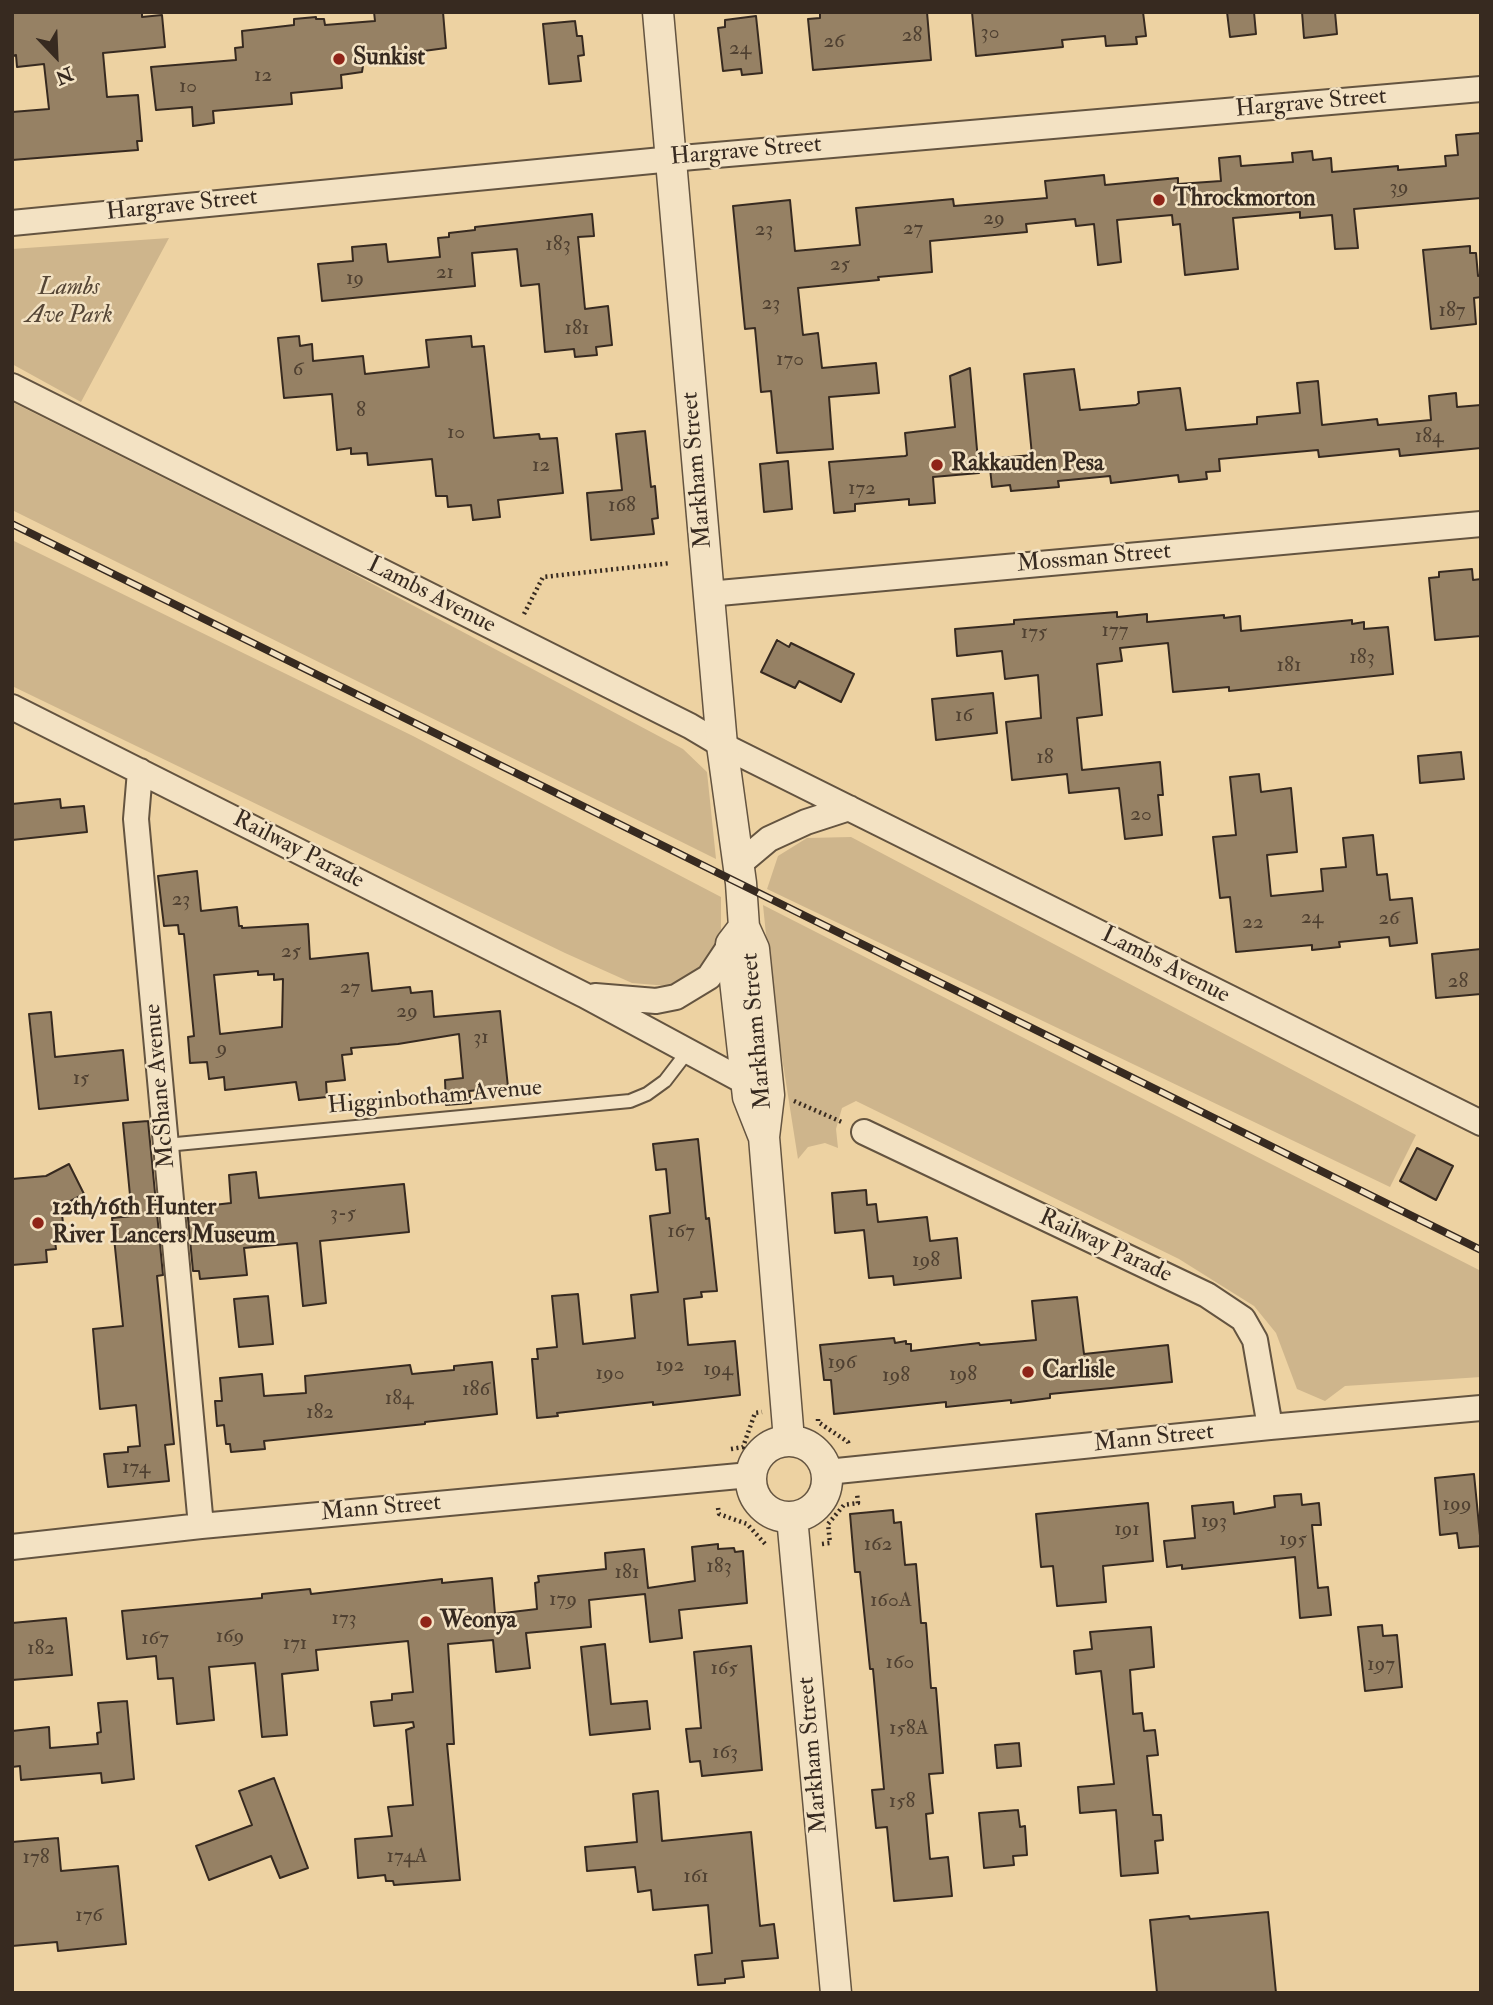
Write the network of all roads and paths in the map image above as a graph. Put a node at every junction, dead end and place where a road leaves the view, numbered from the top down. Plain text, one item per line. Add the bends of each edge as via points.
1 (658, 12) edge
2 (1481, 89) edge
3 (672, 159) junction
4 (12, 223) edge
5 (12, 386) edge
6 (1481, 524) edge
7 (671, 563) dead end
8 (708, 594) junction
9 (520, 623) dead end
10 (12, 707) edge
11 (722, 746) junction
12 (140, 771) junction
13 (849, 808) junction
14 (738, 865) junction
15 (738, 936) junction
16 (584, 995) junction
17 (688, 1051) junction
18 (746, 1082) junction
19 (792, 1100) dead end
20 (840, 1122) dead end
21 (1481, 1124) edge
22 (864, 1132) dead end
23 (764, 1137) junction
24 (166, 1145) junction
25 (1481, 1408) edge
26 (762, 1412) dead end
27 (817, 1413) dead end
28 (1270, 1427) junction
29 (789, 1440) junction
30 (849, 1447) dead end
31 (724, 1451) dead end
32 (827, 1472) junction
33 (750, 1475) junction
34 (858, 1496) dead end
35 (719, 1508) dead end
36 (792, 1517) junction
37 (201, 1527) junction
38 (822, 1544) dead end
39 (12, 1547) edge
40 (770, 1549) dead end
41 (836, 1993) edge

1 - 3 street, Markham Street
2 - 3 street, Hargrave Street
3 - 4 street, Hargrave Street
3 - 8 street, Markham Street
5 - 11 street, Lambs Avenue
6 - 8 street, Mossman Street
7 - 9 path via 543,577
8 - 11 street, Markham Street
10 - 12 street, Railway Parade
11 - 13 street, Lambs Avenue
11 - 14 street, Markham Street
12 - 16 street, Railway Parade
12 - 24 street, McShane Avenue via 136,819
13 - 14 street via 769,839
13 - 21 street, Lambs Avenue
14 - 15 street, Markham Street
15 - 16 street, Railway Parade via 709,977 676,997 656,1002
15 - 18 street, Markham Street
15 - 23 street, Markham Street via 754,949 769,1095
16 - 17 street, Railway Parade
17 - 18 street, Railway Parade
17 - 24 lane, Higginbotham Avenue via 665,1081 630,1101
18 - 23 street, Markham Street
19 - 20 path
22 - 28 street, Railway Parade via 1207,1295 1243,1319 1255,1340
23 - 29 street, Markham Street
24 - 37 street, McShane Avenue
25 - 28 street, Mann Street
26 - 31 path via 755,1413 743,1447
27 - 30 path via 818,1422 849,1442
28 - 32 street, Mann Street
29 - 32 street via 817,1452
29 - 33 street via 764,1450
32 - 36 street via 823,1497 815,1507
33 - 36 street via 752,1492 768,1511
33 - 37 street, Mann Street
34 - 38 path via 858,1503 844,1505 828,1524 830,1543
35 - 40 path via 719,1514 747,1524
36 - 41 street, Markham Street
37 - 39 street, Mann Street

